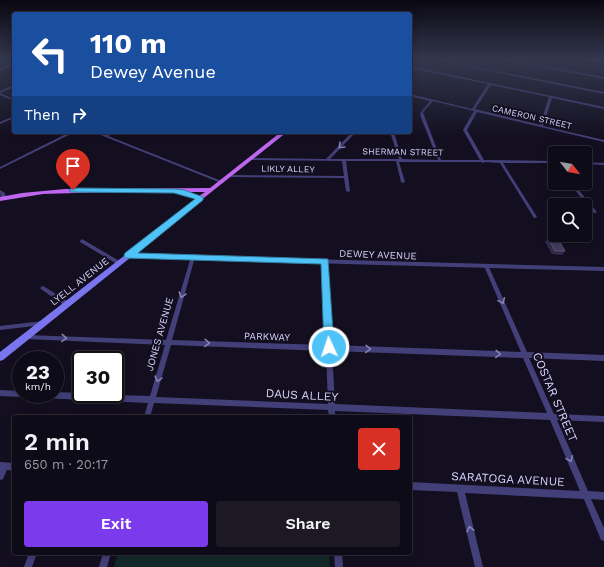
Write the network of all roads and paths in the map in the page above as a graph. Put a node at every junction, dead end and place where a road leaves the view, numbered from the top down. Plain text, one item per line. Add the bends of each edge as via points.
1 (489, 85) edge
2 (497, 85) edge
3 (565, 85) edge
4 (12, 87) edge
5 (0, 93) edge
6 (604, 93) edge
7 (412, 95) edge
8 (551, 96) junction
9 (12, 99) edge
10 (432, 100) junction
11 (604, 108) edge
12 (475, 111) junction
13 (12, 118) edge
14 (0, 123) edge
15 (541, 126) junction
16 (69, 134) edge
17 (100, 134) edge
18 (110, 134) edge
19 (281, 134) edge
20 (352, 134) edge
21 (392, 134) edge
22 (106, 136) junction
23 (604, 141) edge
24 (250, 159) junction
25 (327, 160) junction
26 (344, 160) junction
27 (399, 160) junction
28 (440, 161) junction
29 (483, 162) junction
30 (501, 162) junction
31 (548, 162) edge
32 (592, 163) edge
33 (604, 164) edge
34 (0, 168) edge
35 (229, 176) junction
36 (346, 177) junction
37 (222, 182) junction
38 (403, 182) dead end
39 (211, 190) junction
40 (577, 190) edge
41 (0, 191) edge
42 (174, 191) junction
43 (348, 191) dead end
44 (2, 198) edge
45 (200, 199) junction
46 (595, 212) dead end
47 (535, 217) dead end
48 (82, 241) dead end
49 (128, 256) junction
50 (193, 257) junction
51 (325, 261) junction
52 (119, 263) junction
53 (486, 266) junction
54 (604, 269) edge
55 (43, 288) dead end
56 (67, 304) junction
57 (43, 323) junction
58 (0, 328) edge
59 (25, 337) junction
60 (168, 342) junction
61 (329, 347) junction
62 (525, 355) junction
63 (0, 357) edge
64 (604, 358) edge
65 (0, 393) edge
66 (152, 399) junction
67 (332, 407) junction
68 (148, 415) edge
69 (332, 415) edge
70 (551, 417) junction
71 (604, 419) edge
72 (2, 466) edge
73 (12, 467) edge
74 (0, 476) edge
75 (412, 486) edge
76 (460, 489) junction
77 (586, 495) junction
78 (604, 496) edge
79 (604, 536) edge
80 (32, 555) edge
81 (106, 555) edge
82 (338, 555) edge
83 (28, 567) edge
84 (103, 567) edge
85 (339, 567) edge
86 (479, 567) edge

1 - 12 street
2 - 8 street
3 - 6 street
4 - 5 street
5 - 9 street
7 - 10 street, CAMERON STREET
8 - 11 street
8 - 15 street
10 - 12 street, CAMERON STREET
10 - 28 street via 422,115
12 - 15 street, CAMERON STREET
12 - 29 street via 465,130
13 - 14 street
15 - 23 street, CAMERON STREET
16 - 34 street
17 - 22 street
18 - 22 street
19 - 24 main road, LYELL AVENUE
20 -> 25 street
21 - 27 street
22 - 37 street
24 - 25 street, SHERMAN STREET
24 - 35 main road, LYELL AVENUE
25 - 26 street, SHERMAN STREET
26 - 27 street, SHERMAN STREET
26 - 36 street
27 - 28 street, SHERMAN STREET
27 - 38 street
28 - 29 street, SHERMAN STREET
29 - 30 street, SHERMAN STREET
30 - 31 street, SHERMAN STREET
30 - 47 street
32 - 33 street
35 - 36 street, LIKLY ALLEY
35 - 37 main road, LYELL AVENUE
36 - 43 street
37 - 39 main road, LYELL AVENUE
39 - 42 main road
39 - 45 main road, LYELL AVENUE
40 - 46 street
41 - 44 street via 3,194
42 - 44 main road via 73,190
42 - 45 main road
45 - 49 main road, LYELL AVENUE
48 - 52 street
49 - 50 street, DEWEY AVENUE
49 - 52 main road, LYELL AVENUE
50 - 51 street, DEWEY AVENUE
50 -> 60 street, JONES AVENUE
51 - 53 street, DEWEY AVENUE
51 - 61 street
52 - 56 main road, LYELL AVENUE
53 - 54 street, DEWEY AVENUE
53 -> 62 street, COSTAR STREET
55 - 56 street
56 - 57 main road, LYELL AVENUE
57 - 58 street
57 - 59 main road, LYELL AVENUE
59 -> 60 street, PARKWAY
59 - 63 main road, LYELL AVENUE
60 -> 61 street, PARKWAY
60 -> 66 street, JONES AVENUE
61 -> 62 street, PARKWAY
61 - 67 street
62 - 64 street, PARKWAY
62 - 70 street, COSTAR STREET
65 - 66 street, DAUS ALLEY
66 - 67 street, DAUS ALLEY
66 - 68 street, JONES AVENUE
67 - 69 street
67 - 70 street, DAUS ALLEY
70 - 71 street, DAUS ALLEY
70 -> 77 street, COSTAR STREET
72 - 73 street
72 - 74 street
75 - 76 street, SARATOGA AVENUE
76 - 77 street, SARATOGA AVENUE
86 -> 76 street
77 - 78 street, SARATOGA AVENUE
77 - 79 street, COSTAR STREET
80 - 83 street
81 - 84 street
82 - 85 street

